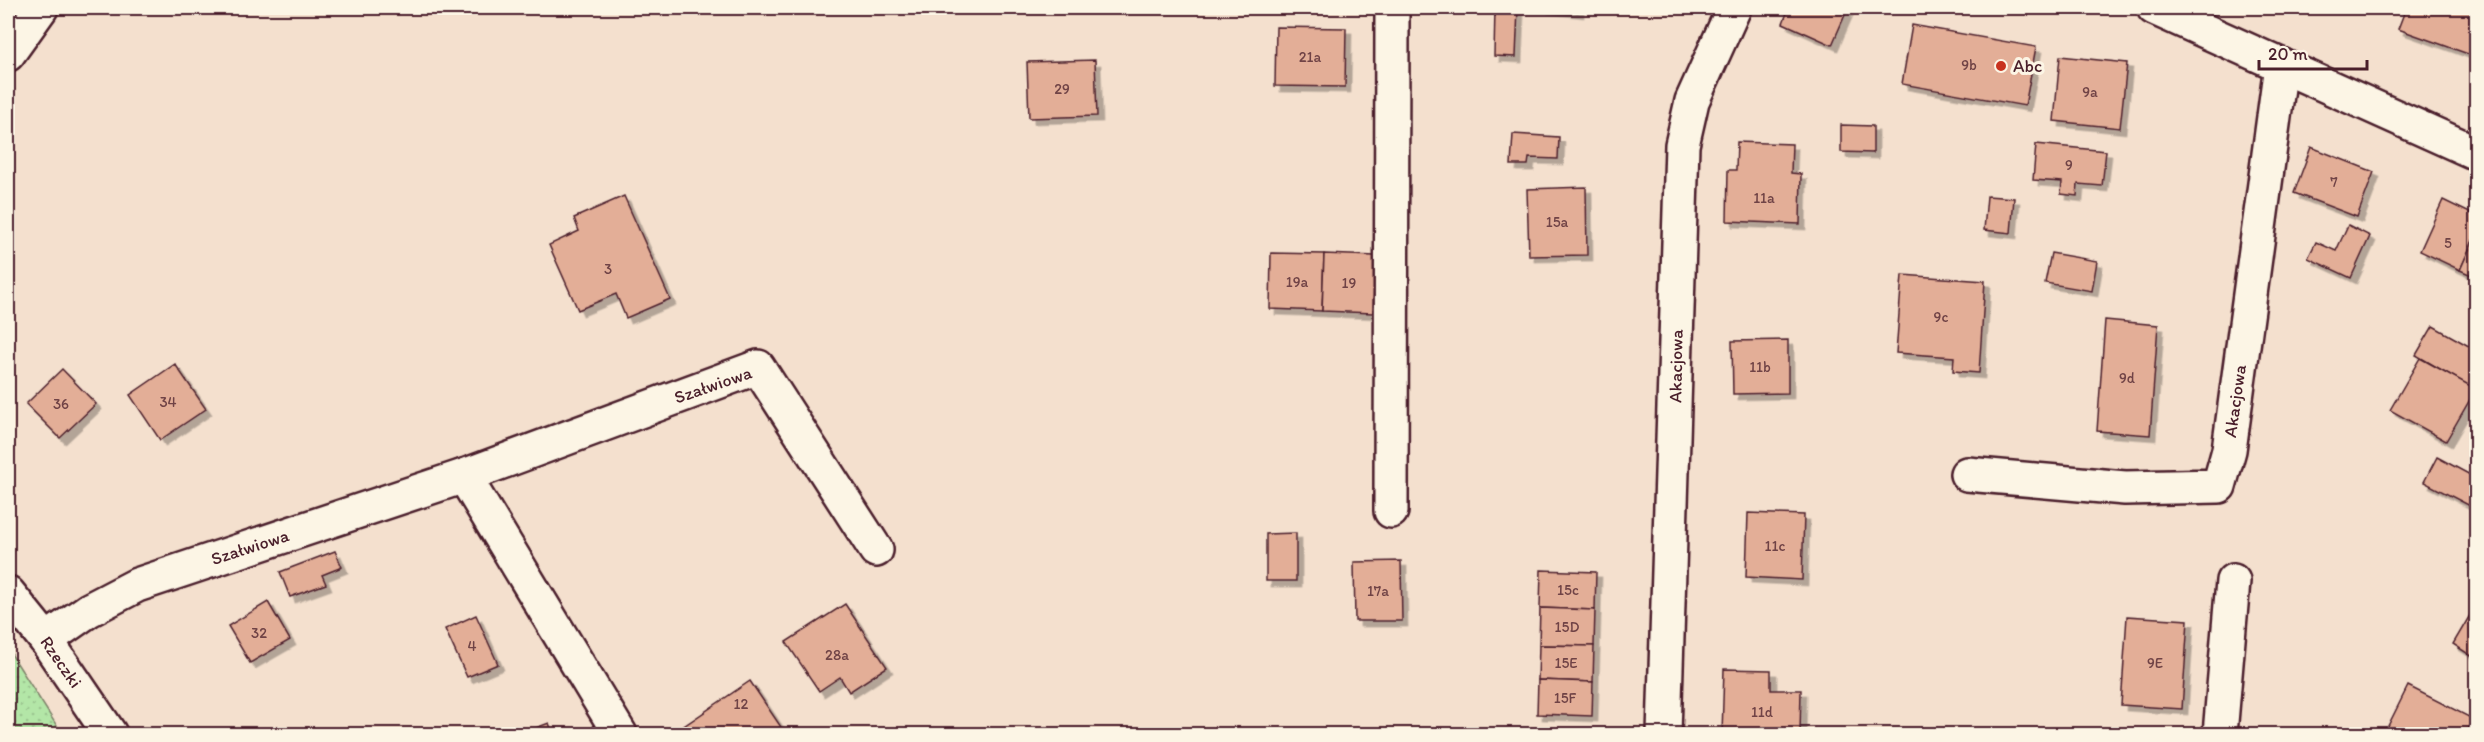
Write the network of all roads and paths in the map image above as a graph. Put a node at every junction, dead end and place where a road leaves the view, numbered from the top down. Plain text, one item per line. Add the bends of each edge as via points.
1 (41, 8) edge
2 (1392, 8) edge
3 (1734, 8) edge
4 (2154, 8) edge
5 (8, 54) edge
6 (2281, 65) junction
7 (2476, 153) edge
8 (1967, 474) dead end
9 (464, 476) junction
10 (1391, 511) dead end
11 (876, 550) dead end
12 (2233, 582) dead end
13 (8, 593) edge
14 (46, 640) junction
15 (110, 735) edge
16 (620, 735) edge
17 (1664, 735) edge
18 (2220, 735) edge

1 - 5 street
2 - 10 street
3 - 17 street, Akacjowa via 1692,100 1682,145
4 - 6 street
6 - 7 street
6 - 8 street, Akacjowa via 2229,450 2219,486 2125,489
9 - 11 street, Szałwiowa via 758,367
9 - 14 street, Szałwiowa via 137,585 89,610
9 - 16 street
12 - 18 street
13 - 14 street, Rzeczki
14 - 15 street, Rzeczki

